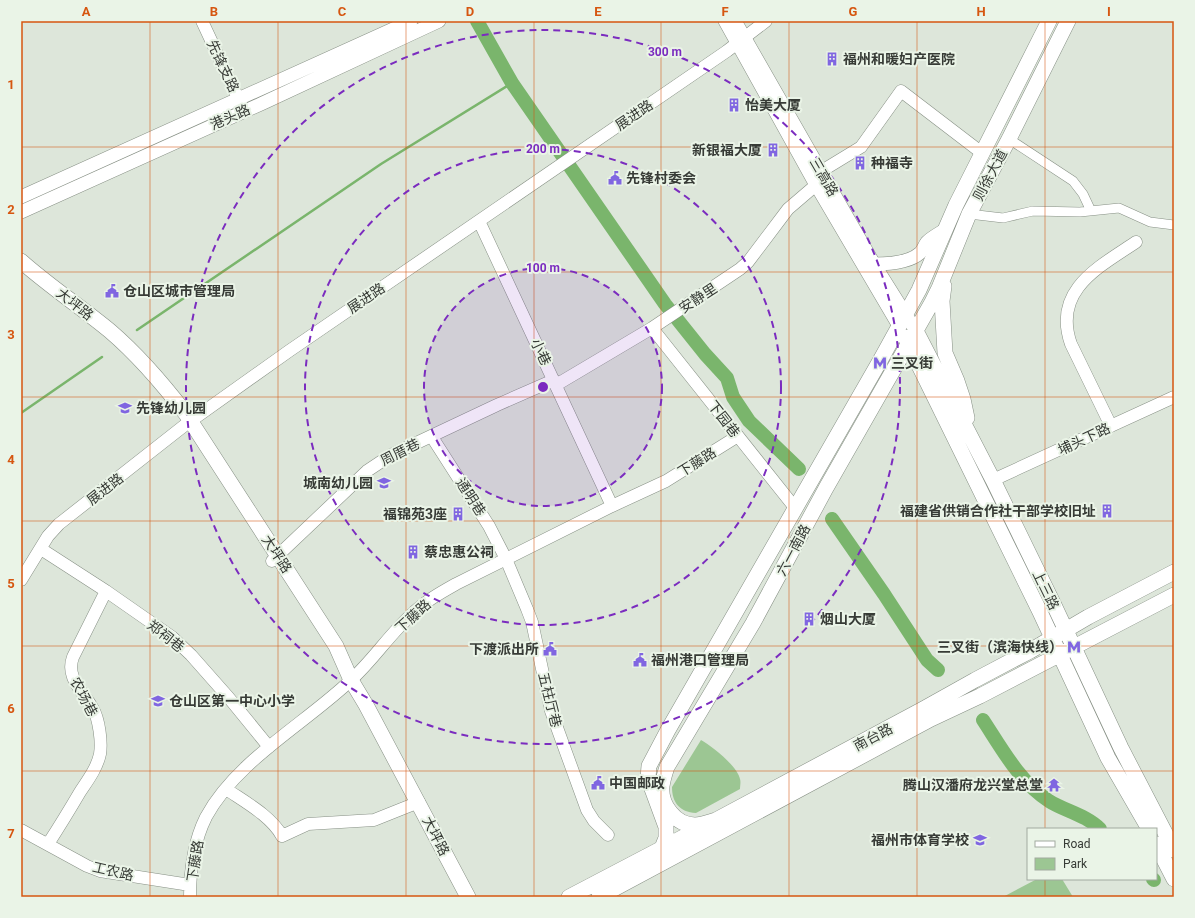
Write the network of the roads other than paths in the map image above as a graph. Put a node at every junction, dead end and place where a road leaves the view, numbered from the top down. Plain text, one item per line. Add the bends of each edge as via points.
1 (202, 21) edge
2 (411, 21) edge
3 (439, 21) edge
4 (725, 21) edge
5 (735, 21) edge
6 (766, 21) edge
7 (1049, 21) edge
8 (1068, 21) edge
9 (741, 40) junction
10 (241, 106) junction
11 (1009, 139) junction
12 (982, 153) junction
13 (820, 172) junction
14 (816, 185) junction
15 (21, 197) edge
16 (1091, 211) junction
17 (21, 212) edge
18 (969, 214) junction
19 (479, 221) junction
20 (1174, 225) edge
21 (946, 229) junction
22 (958, 242) junction
23 (1136, 242) dead end
24 (21, 261) edge
25 (874, 264) junction
26 (21, 270) edge
27 (902, 319) junction
28 (657, 325) junction
29 (108, 334) junction
30 (912, 337) junction
31 (555, 382) junction
32 (1174, 397) edge
33 (188, 423) junction
34 (1111, 426) junction
35 (432, 436) junction
36 (738, 436) junction
37 (970, 436) junction
38 (993, 480) junction
39 (612, 506) junction
40 (796, 509) junction
41 (41, 549) junction
42 (275, 559) junction
43 (506, 559) junction
44 (26, 563) edge
45 (1174, 572) edge
46 (21, 580) edge
47 (106, 591) junction
48 (1174, 595) edge
49 (1065, 630) junction
50 (1052, 638) junction
51 (1073, 647) junction
52 (1059, 655) junction
53 (351, 680) junction
54 (269, 747) junction
55 (226, 789) junction
56 (419, 802) junction
57 (716, 820) junction
58 (1148, 828) edge
59 (21, 830) edge
60 (608, 835) dead end
61 (48, 844) junction
62 (1157, 846) edge
63 (662, 848) junction
64 (1174, 850) edge
65 (1174, 879) edge
66 (190, 891) edge
67 (468, 897) edge
68 (569, 897) edge
69 (600, 897) edge

1 - 10 street, 先锋支路
2 - 10 main road, 港头路
3 - 10 main road, 港头路
4 - 9 main road, 三高路
5 - 9 main road, 三高路
6 - 9 street, 展进路
7 - 12 main road, 则徐大道
8 - 11 main road, 则徐大道
9 - 13 main road, 三高路
9 - 14 main road, 三高路
9 - 19 street, 展进路
10 - 15 main road, 港头路
10 - 17 main road, 港头路
11 - 16 street via 1073,181
11 - 18 main road, 则徐大道
12 - 13 street via 901,91 861,147
12 - 21 main road, 则徐大道
13 - 25 main road, 三高路
14 - 27 main road, 三高路
14 - 28 street, 安静里 via 788,209 744,266
16 - 18 street via 1034,211 1003,218
16 - 20 street via 1119,208 1150,222
18 - 22 main road, 则徐大道
19 - 31 street, 小巷
19 - 33 street, 展进路
21 - 25 main road via 927,242 924,249 912,258
21 - 27 main road, 则徐大道 via 919,290
22 - 30 main road, 则徐大道 via 939,288
22 - 37 main road via 942,296 944,344 963,399
23 - 34 street via 1086,277 1073,297 1067,316 1072,344
24 - 29 main road, 大坪路
25 - 27 main road, 三高路
26 - 29 main road
27 - 30 main road
27 - 40 main road, 六一南路
28 - 31 street, 安静里
28 - 36 street, 下园巷
29 - 33 main road, 大坪路
30 - 37 main road, 上三路
30 - 50 main road, 上三路
30 - 57 main road, 六一南路 via 753,623 667,767 662,793 664,801 676,819 689,825
31 - 35 street, 周厝巷 via 496,404
31 - 39 street, 小巷
32 - 34 street, 埔头下路
33 - 41 street, 展进路 via 59,524
33 - 42 main road, 大坪路
34 - 38 street, 埔头下路
35 - 42 street, 周厝巷 via 385,459 367,471
35 - 43 street, 通明巷 via 484,518
36 - 39 street, 下藤路 via 666,481
36 - 40 street, 下园巷
37 - 38 main road, 上三路
38 - 49 main road, 上三路
39 - 43 street, 下藤路
40 - 63 main road, 六一南路 via 668,730 650,766 648,778 666,827 666,838
41 - 44 street, 展进路
41 - 47 street, 郑祠巷
42 - 53 main road, 大坪路 via 330,652
43 - 53 street, 下藤路 via 456,584 419,608
43 - 60 street, 五柱厅巷 via 532,622 550,706 560,737 590,815
44 - 46 street, 展进路
45 - 49 main road, 南台路
47 - 54 street, 郑祠巷 via 184,648
47 - 61 street, 农场巷 via 71,666 74,680 96,714 100,754 93,772
48 - 51 main road, 南台路
49 - 50 main road, 南台路
49 - 51 main road, 上三路
50 - 52 main road, 上三路
50 - 57 main road, 南台路
51 - 52 main road, 南台路
51 - 64 main road, 上三路 via 1121,748
52 - 58 main road, 上三路 via 1108,758
52 - 69 main road, 南台路 via 931,719
53 - 54 street, 下藤路
53 - 56 main road, 大坪路
54 - 55 street, 下藤路
55 - 56 street via 270,820 282,836 308,824 374,820
55 - 66 street, 下藤路 via 211,809 199,834
56 - 67 main road, 大坪路
57 - 63 main road, 南台路
59 - 61 street, 工农路
61 - 66 street, 工农路 via 100,871
62 - 65 main road
63 - 68 main road, 南台路

